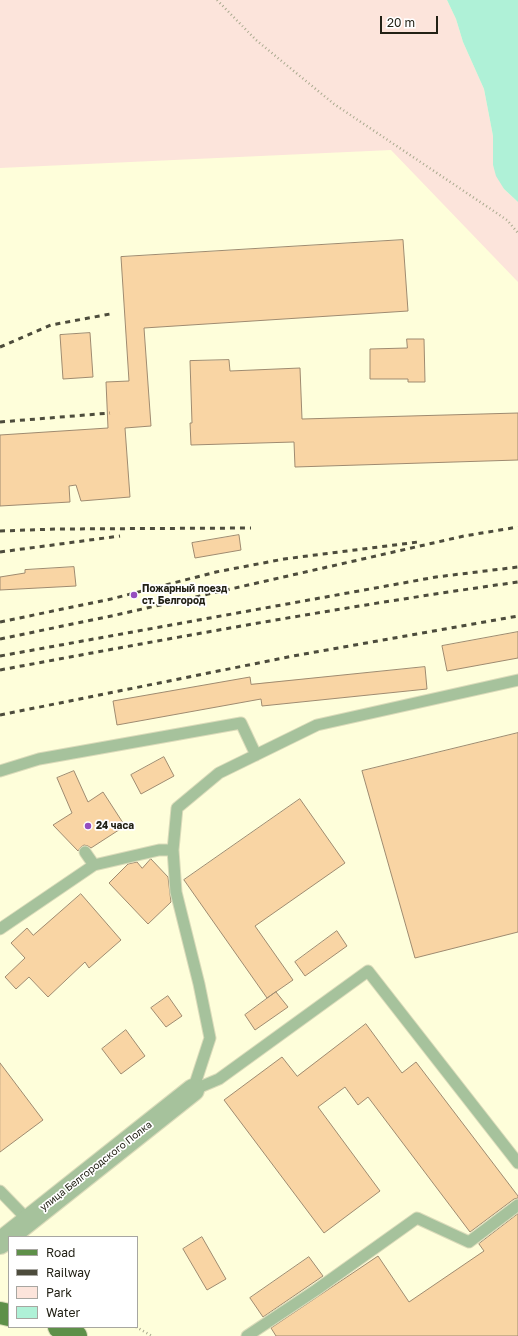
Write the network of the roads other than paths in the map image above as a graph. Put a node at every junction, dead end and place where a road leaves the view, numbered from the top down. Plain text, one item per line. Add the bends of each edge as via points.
1 (518, 680) edge
2 (256, 755) junction
3 (0, 771) edge
4 (173, 850) junction
5 (85, 852) dead end
6 (94, 865) junction
7 (0, 929) edge
8 (193, 1090) junction
9 (518, 1163) edge
10 (0, 1191) edge
11 (518, 1206) edge
12 (28, 1220) junction
13 (8, 1236) edge
14 (9, 1236) edge
15 (0, 1243) edge
16 (61, 1328) edge
17 (76, 1336) edge
18 (247, 1336) edge

1 - 2 lane via 317,725
2 - 3 lane via 241,723 39,759
2 - 4 lane via 220,773 176,808
4 - 6 lane via 159,850
4 - 8 lane via 176,892 210,1038
5 - 6 lane
6 - 7 lane
8 - 9 lane via 219,1079 368,971
8 - 12 street, улица Белгородского Полка
10 - 12 lane
11 - 18 lane via 470,1242 417,1218
12 - 14 street, улица Белгородского Полка
13 - 15 street, улица Белгородского Полка
16 - 17 main road

